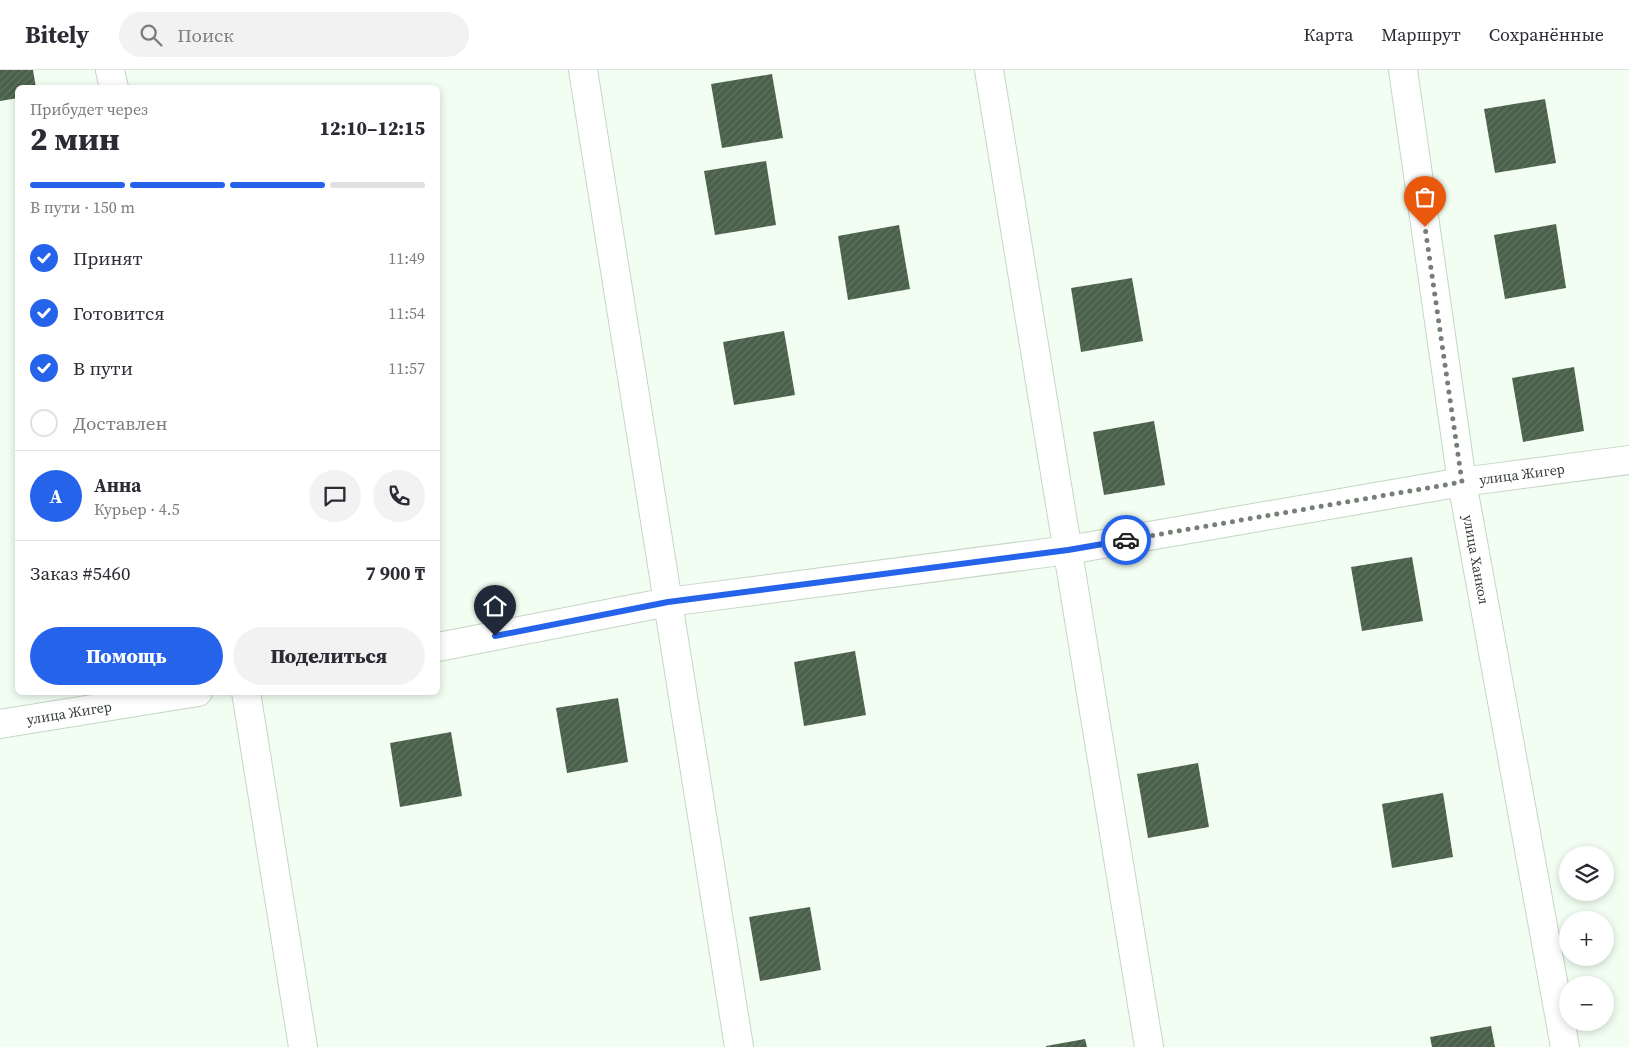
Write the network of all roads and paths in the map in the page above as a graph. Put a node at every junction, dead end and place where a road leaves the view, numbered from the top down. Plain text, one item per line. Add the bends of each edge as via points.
1 (110, 70) edge
2 (583, 70) edge
3 (989, 70) edge
4 (1403, 70) edge
5 (113, 85) edge
6 (1629, 460) edge
7 (1462, 482) junction
8 (1068, 550) junction
9 (668, 602) junction
10 (440, 647) edge
11 (179, 695) edge
12 (246, 695) edge
13 (0, 724) edge
14 (303, 1047) edge
15 (739, 1047) edge
16 (1149, 1047) edge
17 (1565, 1047) edge

1 - 5 street
2 - 9 street
3 - 8 street
4 - 7 street, улица Ханкол
6 - 7 street, улица Жигер
7 - 8 street, улица Жигер
7 - 17 street, улица Ханкол
8 - 9 street, улица Жигер
8 - 16 street
9 - 10 street, улица Жигер
9 - 15 street
11 - 13 street, улица Жигер
12 - 14 street

